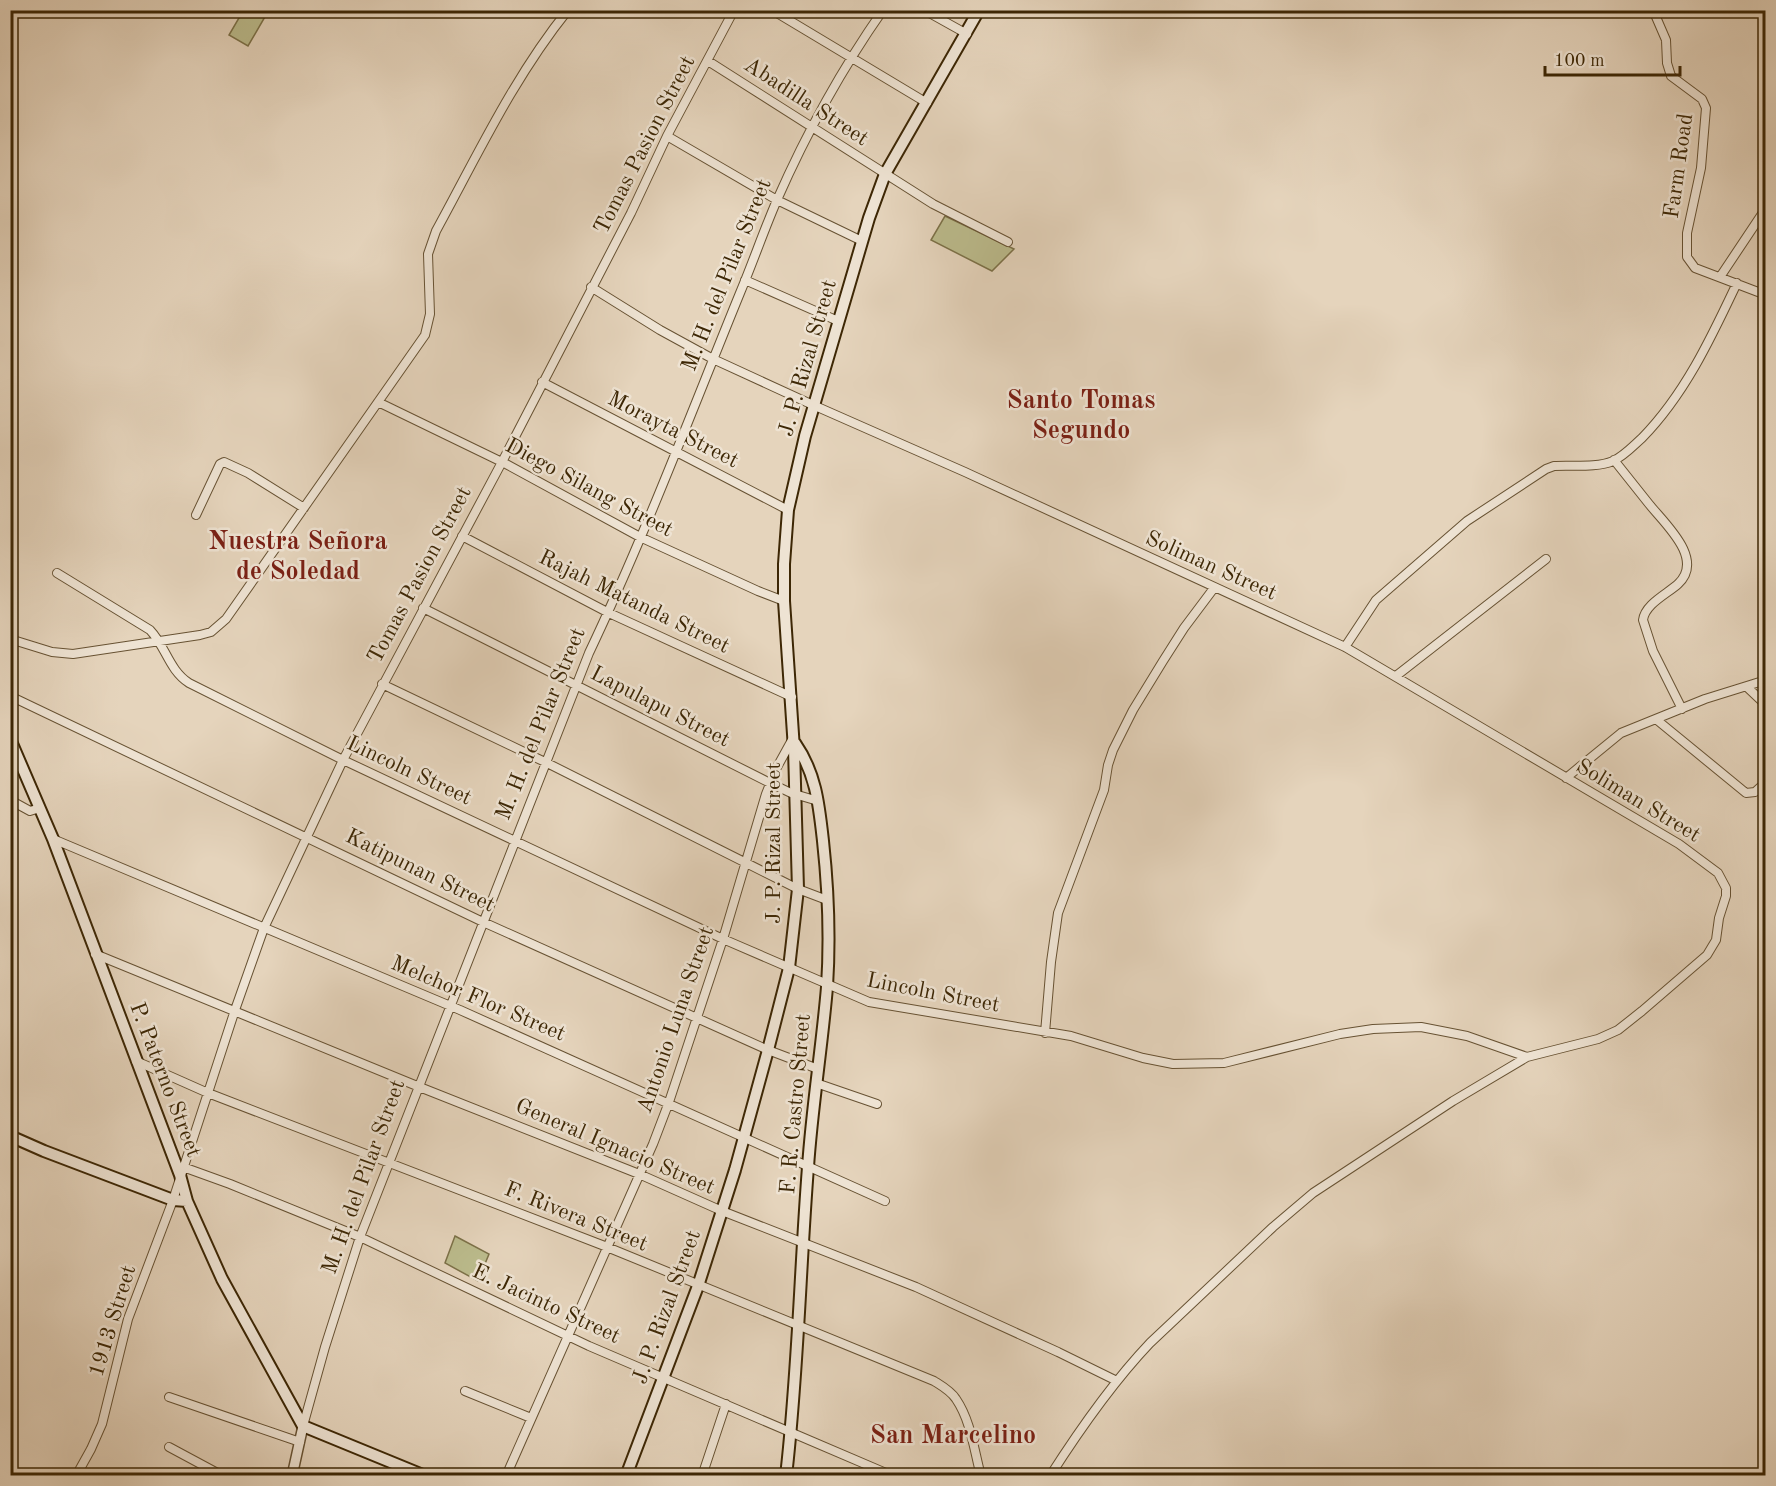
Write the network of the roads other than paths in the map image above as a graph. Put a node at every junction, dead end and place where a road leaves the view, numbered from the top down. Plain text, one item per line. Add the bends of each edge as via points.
1 (568, 10) edge
2 (734, 10) edge
3 (772, 10) edge
4 (883, 10) edge
5 (924, 10) edge
6 (979, 10) edge
7 (1653, 10) edge
8 (967, 34) junction
9 (851, 56) junction
10 (708, 61) junction
11 (927, 103) junction
12 (812, 128) junction
13 (667, 136) junction
14 (885, 174) junction
15 (777, 200) junction
16 (1766, 208) edge
17 (862, 241) junction
18 (1008, 242) dead end
19 (1720, 277) junction
20 (745, 280) junction
21 (1737, 283) junction
22 (591, 287) junction
23 (1766, 295) edge
24 (838, 321) junction
25 (713, 359) junction
26 (542, 382) junction
27 (378, 402) junction
28 (813, 405) junction
29 (676, 451) junction
30 (1614, 460) junction
31 (502, 462) junction
32 (304, 508) junction
33 (788, 510) junction
34 (196, 515) dead end
35 (462, 536) junction
36 (640, 537) junction
37 (1546, 559) dead end
38 (57, 573) dead end
39 (1214, 588) junction
40 (784, 601) junction
41 (423, 608) junction
42 (609, 613) junction
43 (10, 639) edge
44 (159, 642) junction
45 (1345, 647) junction
46 (1396, 676) junction
47 (1766, 680) edge
48 (382, 684) junction
49 (577, 685) junction
50 (1747, 687) junction
51 (10, 696) edge
52 (792, 697) junction
53 (1766, 705) edge
54 (1682, 709) junction
55 (1657, 720) junction
56 (10, 739) edge
57 (794, 739) junction
58 (343, 760) junction
59 (545, 762) junction
60 (1566, 778) junction
61 (1766, 782) edge
62 (770, 783) junction
63 (795, 794) junction
64 (10, 800) edge
65 (818, 801) junction
66 (40, 808) junction
67 (307, 837) junction
68 (53, 839) junction
69 (515, 840) junction
70 (746, 864) junction
71 (798, 890) junction
72 (827, 900) junction
73 (483, 922) junction
74 (264, 928) junction
75 (723, 939) junction
76 (95, 954) junction
77 (789, 968) junction
78 (827, 985) junction
79 (450, 1005) junction
80 (235, 1010) junction
81 (697, 1017) junction
82 (1045, 1033) junction
83 (768, 1050) junction
84 (1527, 1057) junction
85 (136, 1061) junction
86 (818, 1069) junction
87 (816, 1083) junction
88 (418, 1086) junction
89 (208, 1093) junction
90 (669, 1102) junction
91 (877, 1104) dead end
92 (10, 1136) edge
93 (745, 1137) junction
94 (390, 1162) junction
95 (808, 1166) junction
96 (181, 1171) junction
97 (639, 1174) junction
98 (172, 1200) junction
99 (187, 1201) junction
100 (885, 1201) dead end
101 (722, 1211) junction
102 (360, 1237) junction
103 (804, 1242) junction
104 (607, 1247) junction
105 (698, 1286) junction
106 (799, 1327) junction
107 (568, 1335) junction
108 (664, 1377) junction
109 (1117, 1381) junction
110 (465, 1391) dead end
111 (169, 1397) dead end
112 (726, 1404) junction
113 (531, 1418) junction
114 (303, 1426) junction
115 (791, 1434) junction
116 (300, 1442) junction
117 (169, 1447) dead end
118 (76, 1476) edge
119 (223, 1476) edge
120 (292, 1476) edge
121 (425, 1476) edge
122 (506, 1476) edge
123 (626, 1476) edge
124 (702, 1476) edge
125 (786, 1476) edge
126 (893, 1476) edge
127 (981, 1476) edge
128 (1050, 1476) edge

1 - 27 street via 520,77 436,231 428,254 428,325
2 - 10 street, Tomas Pasion Street
3 - 9 street
4 - 9 street, M. H. del Pilar Street
5 - 8 street
6 - 8 main road, J. P. Rizal Street
7 - 19 street, Farm Road via 1666,40 1671,76 1702,99 1706,108 1701,168 1686,247 1687,257 1695,268
8 - 11 main road, J. P. Rizal Street
9 - 11 street
9 - 12 street, M. H. del Pilar Street
10 - 12 street, Abadilla Street
10 - 13 street, Tomas Pasion Street
11 - 14 main road, J. P. Rizal Street
12 - 14 street, Abadilla Street
12 - 15 street, M. H. del Pilar Street
13 - 15 street
13 - 22 street, Tomas Pasion Street
14 - 17 main road, J. P. Rizal Street
14 - 18 street, Abadilla Street via 933,204
15 - 17 street
15 - 20 street, M. H. del Pilar Street
16 - 19 street
17 - 24 main road, J. P. Rizal Street
19 - 21 street, Farm Road
20 - 24 street
20 - 25 street, M. H. del Pilar Street
21 - 23 street, Farm Road
21 - 30 street via 1708,345 1681,390 1657,423
22 - 25 street, Soliman Street
22 - 26 street, Tomas Pasion Street
24 - 28 main road, J. P. Rizal Street
25 - 28 street, Soliman Street
25 - 29 street, M. H. del Pilar Street
26 - 29 street, Morayta Street
26 - 31 street, Tomas Pasion Street
27 - 31 street, Diego Silang Street
27 - 32 street
28 - 33 main road, J. P. Rizal Street
28 - 39 street, Soliman Street
29 - 33 street, Morayta Street
29 - 36 street, M. H. del Pilar Street
30 - 45 street via 1546,469 1467,521 1376,600
30 - 54 street via 1677,536 1684,552 1684,576 1649,608 1643,620 1653,651
31 - 35 street, Tomas Pasion Street
31 - 36 street, Diego Silang Street
32 - 34 street via 224,462
32 - 44 street via 219,627
33 - 40 main road, J. P. Rizal Street
35 - 41 street, Tomas Pasion Street
35 - 42 street, Rajah Matanda Street
36 - 40 street, Diego Silang Street
36 - 42 street, M. H. del Pilar Street
37 - 46 street
38 - 44 street via 150,630
39 - 45 street, Soliman Street
39 - 82 street via 1163,661 1113,750 1098,809 1058,913
40 - 52 main road, J. P. Rizal Street
41 - 48 street, Tomas Pasion Street
41 - 49 street, Lapulapu Street
42 - 49 street, M. H. del Pilar Street
42 - 52 street, Rajah Matanda Street
43 - 44 street via 73,654
44 - 58 street, Lincoln Street via 183,680
45 - 46 street, Soliman Street
46 - 60 street, Soliman Street
47 - 50 street
48 - 58 street, Tomas Pasion Street
48 - 59 street
49 - 59 street, M. H. del Pilar Street
49 - 62 street, Lapulapu Street
50 - 53 street
50 - 54 street
51 - 67 street, Katipunan Street
52 - 57 main road, J. P. Rizal Street
54 - 55 street
55 - 60 street via 1614,738
55 - 61 street via 1746,793 1755,792
56 - 66 main road, P. Paterno Street
57 - 62 street, Antonio Luna Street
57 - 63 main road, J. P. Rizal Street
57 - 65 main road, F. R. Castro Street via 808,764
58 - 67 street, Tomas Pasion Street
58 - 69 street, Lincoln Street
59 - 69 street, M. H. del Pilar Street
59 - 70 street
60 - 84 street, Soliman Street via 1679,844 1718,873 1726,896 1716,940 1707,955 1642,1011 1618,1030 1598,1039
62 - 63 street, Lapulapu Street
62 - 70 street, Antonio Luna Street
63 - 65 street, Lapulapu Street
63 - 71 main road, J. P. Rizal Street
64 - 66 street via 30,811
65 - 72 main road, F. R. Castro Street
66 - 68 main road, P. Paterno Street
67 - 73 street, Katipunan Street
67 - 74 street, Tomas Pasion Street
68 - 74 street, Melchor Flor Street
68 - 76 main road, P. Paterno Street
69 - 73 street, M. H. del Pilar Street
69 - 75 street, Lincoln Street
70 - 71 street
70 - 75 street, Antonio Luna Street
71 - 72 street
71 - 77 main road, J. P. Rizal Street
72 - 78 main road, F. R. Castro Street
73 - 79 street, M. H. del Pilar Street
73 - 81 street, Katipunan Street
74 - 79 street, Melchor Flor Street
74 - 80 street, Tomas Pasion Street
75 - 77 street, Lincoln Street
75 - 81 street, Antonio Luna Street
76 - 80 street, General Ignacio Street
76 - 85 main road, P. Paterno Street
77 - 78 street, Lincoln Street
77 - 83 main road, J. P. Rizal Street
78 - 82 street, Lincoln Street via 869,1002
78 - 86 main road, F. R. Castro Street
79 - 88 street, M. H. del Pilar Street
79 - 90 street, Melchor Flor Street
80 - 88 street, General Ignacio Street
80 - 89 street, Tomas Pasion Street
81 - 83 street, Katipunan Street
81 - 90 street, Antonio Luna Street
82 - 84 street, Lincoln Street via 1184,1065 1224,1063 1340,1034 1421,1027 1467,1036
83 - 86 street, Katipunan Street
83 - 93 main road, J. P. Rizal Street
84 - 109 street via 1453,1101 1297,1205 1150,1342
85 - 89 street, F. Rivera Street
85 - 96 main road, P. Paterno Street
86 - 87 main road, F. R. Castro Street
87 - 91 street
87 - 95 main road, F. R. Castro Street
88 - 94 street, M. H. del Pilar Street
88 - 97 street, General Ignacio Street
89 - 94 street, F. Rivera Street
89 - 96 street, Tomas Pasion Street
90 - 93 street, Melchor Flor Street
90 - 97 street, Antonio Luna Street
92 - 98 main road
93 - 95 street, Melchor Flor Street
93 - 101 main road, J. P. Rizal Street
94 - 102 street, M. H. del Pilar Street
94 - 104 street, F. Rivera Street
95 - 100 street, Melchor Flor Street
95 - 103 main road, F. R. Castro Street
96 - 98 street, 1913 Street
96 - 99 main road, P. Paterno Street
96 - 102 street, E. Jacinto Street via 230,1184
97 - 101 street, General Ignacio Street
97 - 104 street, Antonio Luna Street
98 - 99 main road
98 - 118 street, 1913 Street via 128,1319 102,1424
99 - 114 main road, P. Paterno Street via 234,1302
101 - 103 street, General Ignacio Street
101 - 105 main road, J. P. Rizal Street
102 - 107 street, E. Jacinto Street
102 - 114 street, M. H. del Pilar Street
103 - 106 main road, F. R. Castro Street
103 - 109 street, General Ignacio Street via 916,1287
104 - 105 street, F. Rivera Street
104 - 107 street, Antonio Luna Street
105 - 106 street, F. Rivera Street
105 - 108 main road, J. P. Rizal Street
106 - 115 main road, F. R. Castro Street
106 - 127 street, F. Rivera Street via 934,1381 947,1390 966,1420
107 - 108 street, E. Jacinto Street
107 - 113 street, Antonio Luna Street
108 - 112 street, E. Jacinto Street
108 - 123 main road, J. P. Rizal Street
109 - 128 street
110 - 113 street
111 - 116 street
112 - 115 street, E. Jacinto Street
112 - 124 street
113 - 122 street, Antonio Luna Street
114 - 116 street, M. H. del Pilar Street
114 - 121 main road
115 - 125 main road, F. R. Castro Street
115 - 126 street, E. Jacinto Street
116 - 120 street, M. H. del Pilar Street
117 - 119 street

